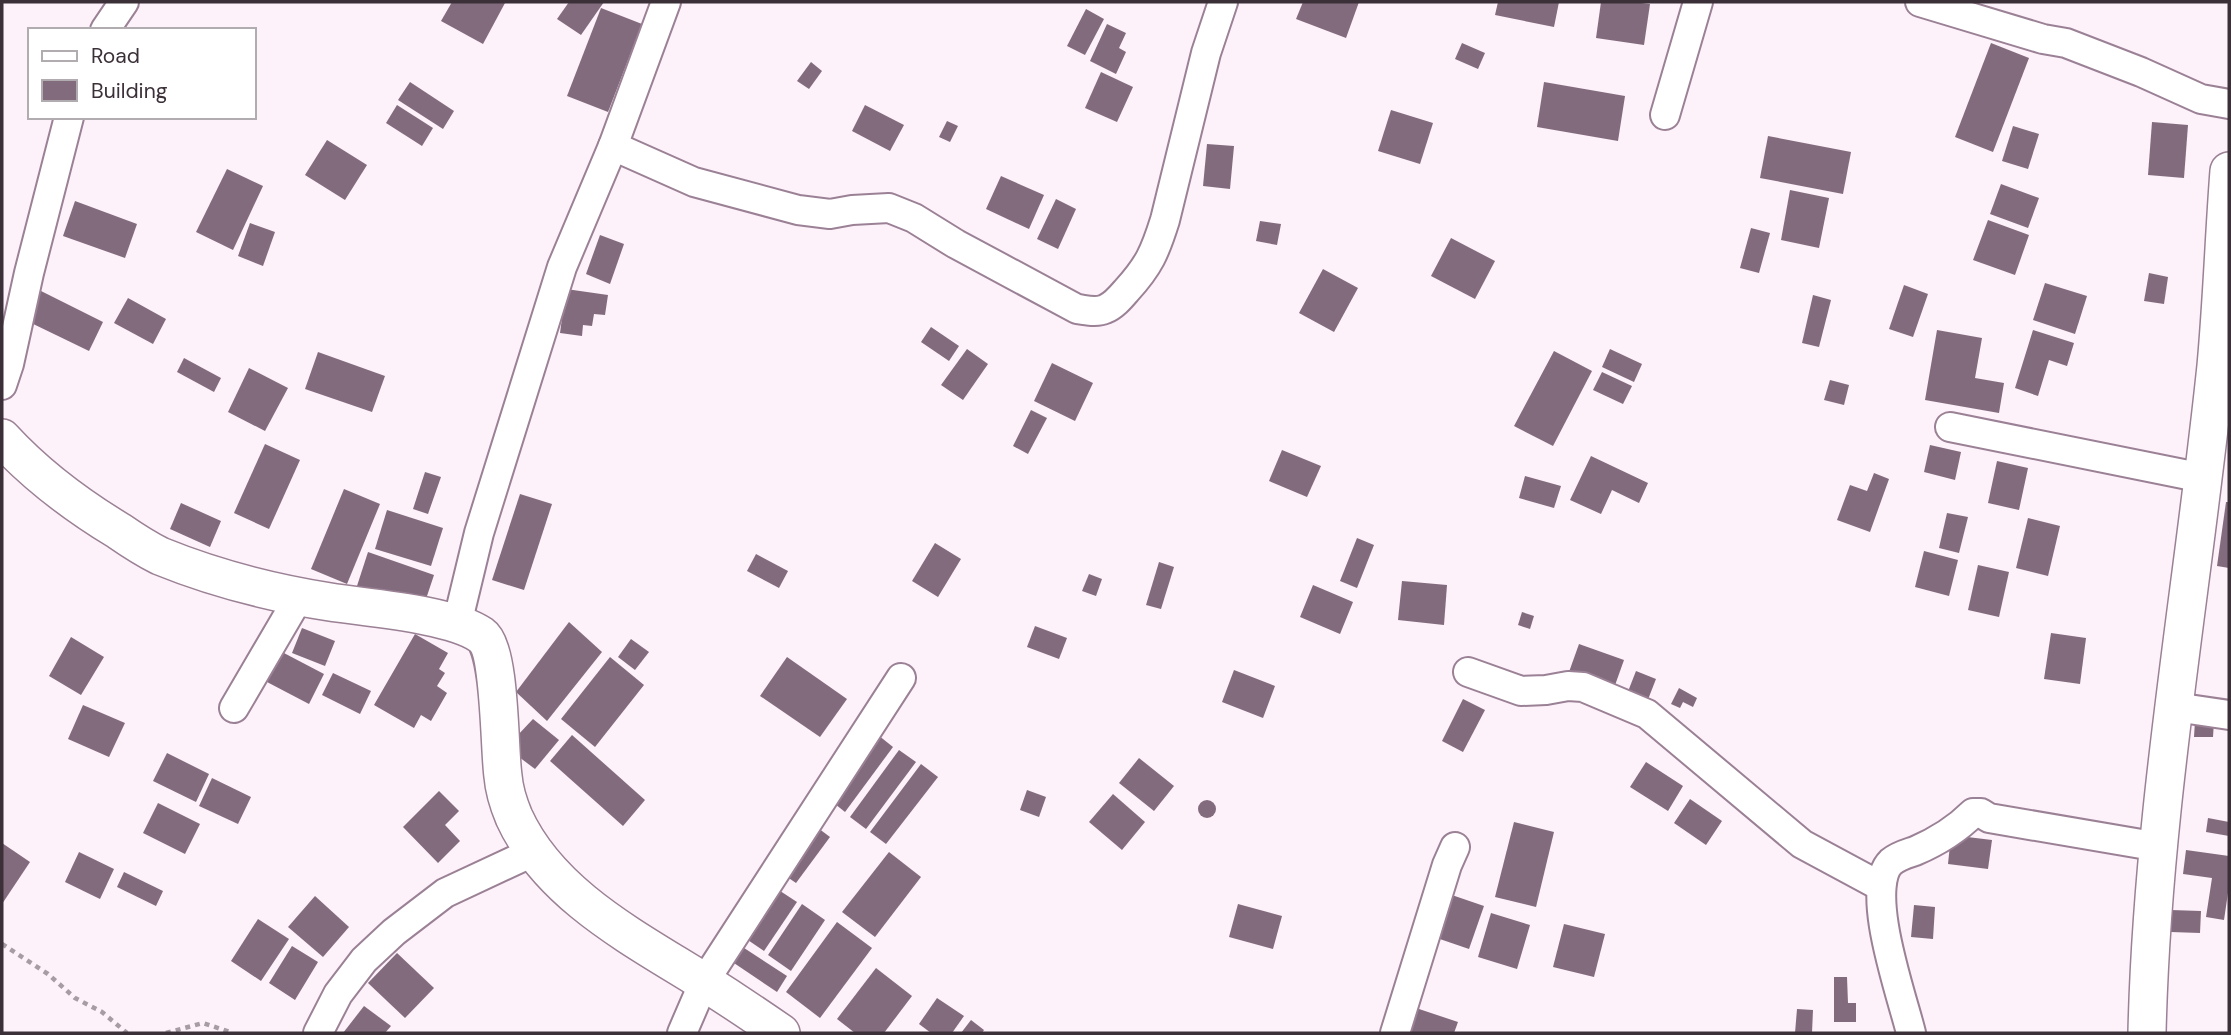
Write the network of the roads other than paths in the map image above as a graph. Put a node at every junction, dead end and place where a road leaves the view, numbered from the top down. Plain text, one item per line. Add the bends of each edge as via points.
1 (124, 2) edge
2 (666, 2) edge
3 (1223, 2) edge
4 (1698, 2) edge
5 (1920, 2) edge
6 (106, 28) edge
7 (2229, 104) edge
8 (1665, 115) dead end
9 (68, 119) edge
10 (613, 146) junction
11 (2229, 171) edge
12 (2227, 220) edge
13 (2, 385) edge
14 (1950, 427) dead end
15 (2, 438) edge
16 (2203, 478) junction
17 (299, 597) junction
18 (457, 624) junction
19 (1468, 672) dead end
20 (901, 678) dead end
21 (2175, 707) junction
22 (234, 708) dead end
23 (2229, 715) edge
24 (1455, 847) dead end
25 (2159, 847) junction
26 (535, 851) junction
27 (1880, 886) junction
28 (704, 982) junction
29 (318, 1033) edge
30 (682, 1033) edge
31 (781, 1033) edge
32 (1395, 1033) edge
33 (1911, 1033) edge
34 (2147, 1033) edge

1 - 6 street
2 - 10 street
3 - 10 street via 1156,247 1144,271 1104,310 1077,309 889,208 830,214 798,210 694,183
4 - 8 street
5 - 7 street via 2066,43 2201,99
9 - 13 street
10 - 18 street via 562,267 479,533
11 - 12 street
12 - 16 street
14 - 16 street
15 - 17 street via 75,503 158,555
16 - 21 street
17 - 18 street
17 - 22 street
18 - 26 street via 481,635 490,646 503,778 513,815
19 - 27 street via 1521,691 1583,687 1647,713 1802,844
20 - 28 street
21 - 23 street
21 - 25 street
24 - 32 street
25 - 27 street via 1973,813 1953,831 1890,863
25 - 34 street
26 - 28 street via 591,909
26 - 29 street via 445,893 394,932 338,994
27 - 33 street via 1891,966
28 - 30 street
28 - 31 street

